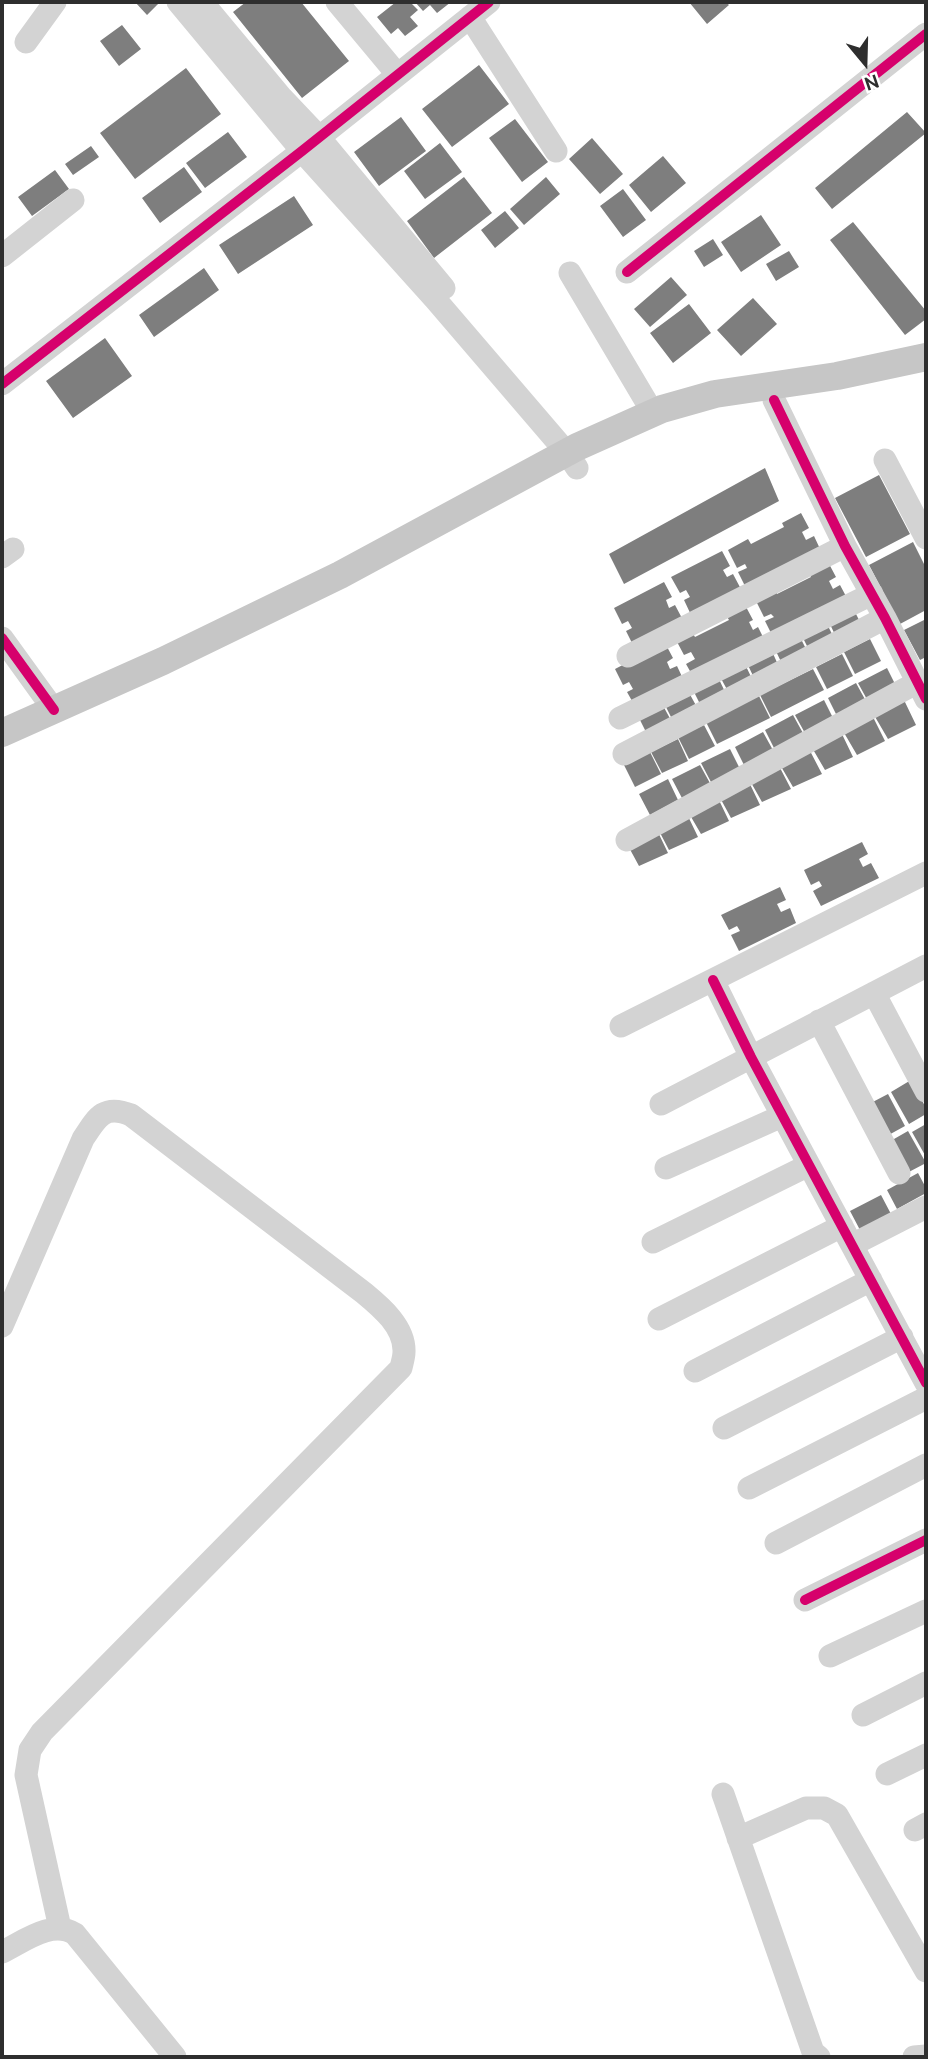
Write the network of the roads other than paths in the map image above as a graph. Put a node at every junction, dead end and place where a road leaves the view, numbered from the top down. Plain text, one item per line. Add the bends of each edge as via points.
1 (55, 2) edge
2 (178, 2) edge
3 (202, 2) edge
4 (337, 2) edge
5 (489, 2) edge
6 (470, 17) junction
7 (926, 34) edge
8 (26, 42) dead end
9 (397, 74) junction
10 (310, 143) junction
11 (556, 151) dead end
12 (73, 200) dead end
13 (2, 256) edge
14 (627, 272) dead end
15 (570, 273) dead end
16 (926, 356) edge
17 (926, 374) edge
18 (2, 384) edge
19 (774, 400) junction
20 (653, 413) junction
21 (578, 457) junction
22 (885, 460) dead end
23 (919, 507) edge
24 (926, 538) edge
25 (845, 546) junction
26 (872, 594) junction
27 (885, 618) junction
28 (2, 638) edge
29 (628, 656) dead end
30 (921, 679) edge
31 (54, 710) junction
32 (620, 718) dead end
33 (2, 733) edge
34 (2, 750) edge
35 (624, 754) dead end
36 (627, 840) dead end
37 (926, 873) edge
38 (926, 966) edge
39 (713, 980) junction
40 (874, 993) junction
41 (820, 1021) junction
42 (621, 1026) dead end
43 (751, 1057) junction
44 (926, 1091) edge
45 (661, 1104) dead end
46 (782, 1116) junction
47 (809, 1165) junction
48 (666, 1168) dead end
49 (899, 1173) dead end
50 (926, 1206) edge
51 (847, 1235) junction
52 (653, 1242) dead end
53 (871, 1280) junction
54 (659, 1320) dead end
55 (2, 1326) edge
56 (902, 1337) junction
57 (695, 1371) dead end
58 (926, 1383) edge
59 (926, 1398) edge
60 (724, 1428) dead end
61 (926, 1465) edge
62 (749, 1488) dead end
63 (926, 1540) edge
64 (776, 1543) dead end
65 (806, 1600) dead end
66 (926, 1611) edge
67 (830, 1656) dead end
68 (926, 1682) edge
69 (863, 1715) dead end
70 (926, 1755) edge
71 (887, 1774) dead end
72 (723, 1794) dead end
73 (738, 1838) junction
74 (59, 1921) junction
75 (2, 1952) edge
76 (926, 1971) edge
77 (926, 2056) edge
78 (175, 2057) edge
79 (819, 2057) edge
80 (914, 2057) edge

1 - 8 street
2 - 10 street
3 - 10 street via 282,98
4 - 9 street
5 - 6 street
6 - 9 street
6 - 11 street
7 - 14 street
9 - 10 street
10 - 18 street
10 - 21 street via 444,310
12 - 13 street
15 - 20 street
16 - 20 main road via 836,376 715,394
17 - 19 main road
19 - 21 main road via 719,410
19 - 25 street
20 - 21 main road
21 - 31 main road
21 - 34 main road via 346,590
22 - 23 street
23 - 24 street
25 - 26 street
25 - 29 street
26 - 27 street
26 - 32 street
27 - 30 street
27 - 35 street
28 - 31 street
30 - 36 street
31 - 33 main road
37 - 39 street
38 - 40 street
39 - 42 street
39 - 43 street
40 - 41 street
40 - 44 street
41 - 43 street
41 - 49 street
43 - 45 street
43 - 46 street
46 - 47 street
46 - 48 street
47 - 51 street
47 - 52 street
50 - 51 street
51 - 53 street
51 - 54 street
53 - 56 street
53 - 57 street
55 - 74 street via 83,1139 103,1112 118,1110 131,1115 388,1313 404,1349 401,1368 42,1732 30,1750 26,1775
56 - 58 street
56 - 60 street
59 - 62 street
61 - 64 street
63 - 65 street
66 - 67 street
68 - 69 street
70 - 71 street
72 - 73 street
73 - 76 street via 806,1808 824,1808 837,1815
73 - 79 street via 813,2052
74 - 75 street
74 - 78 street via 75,1934
77 - 80 street

